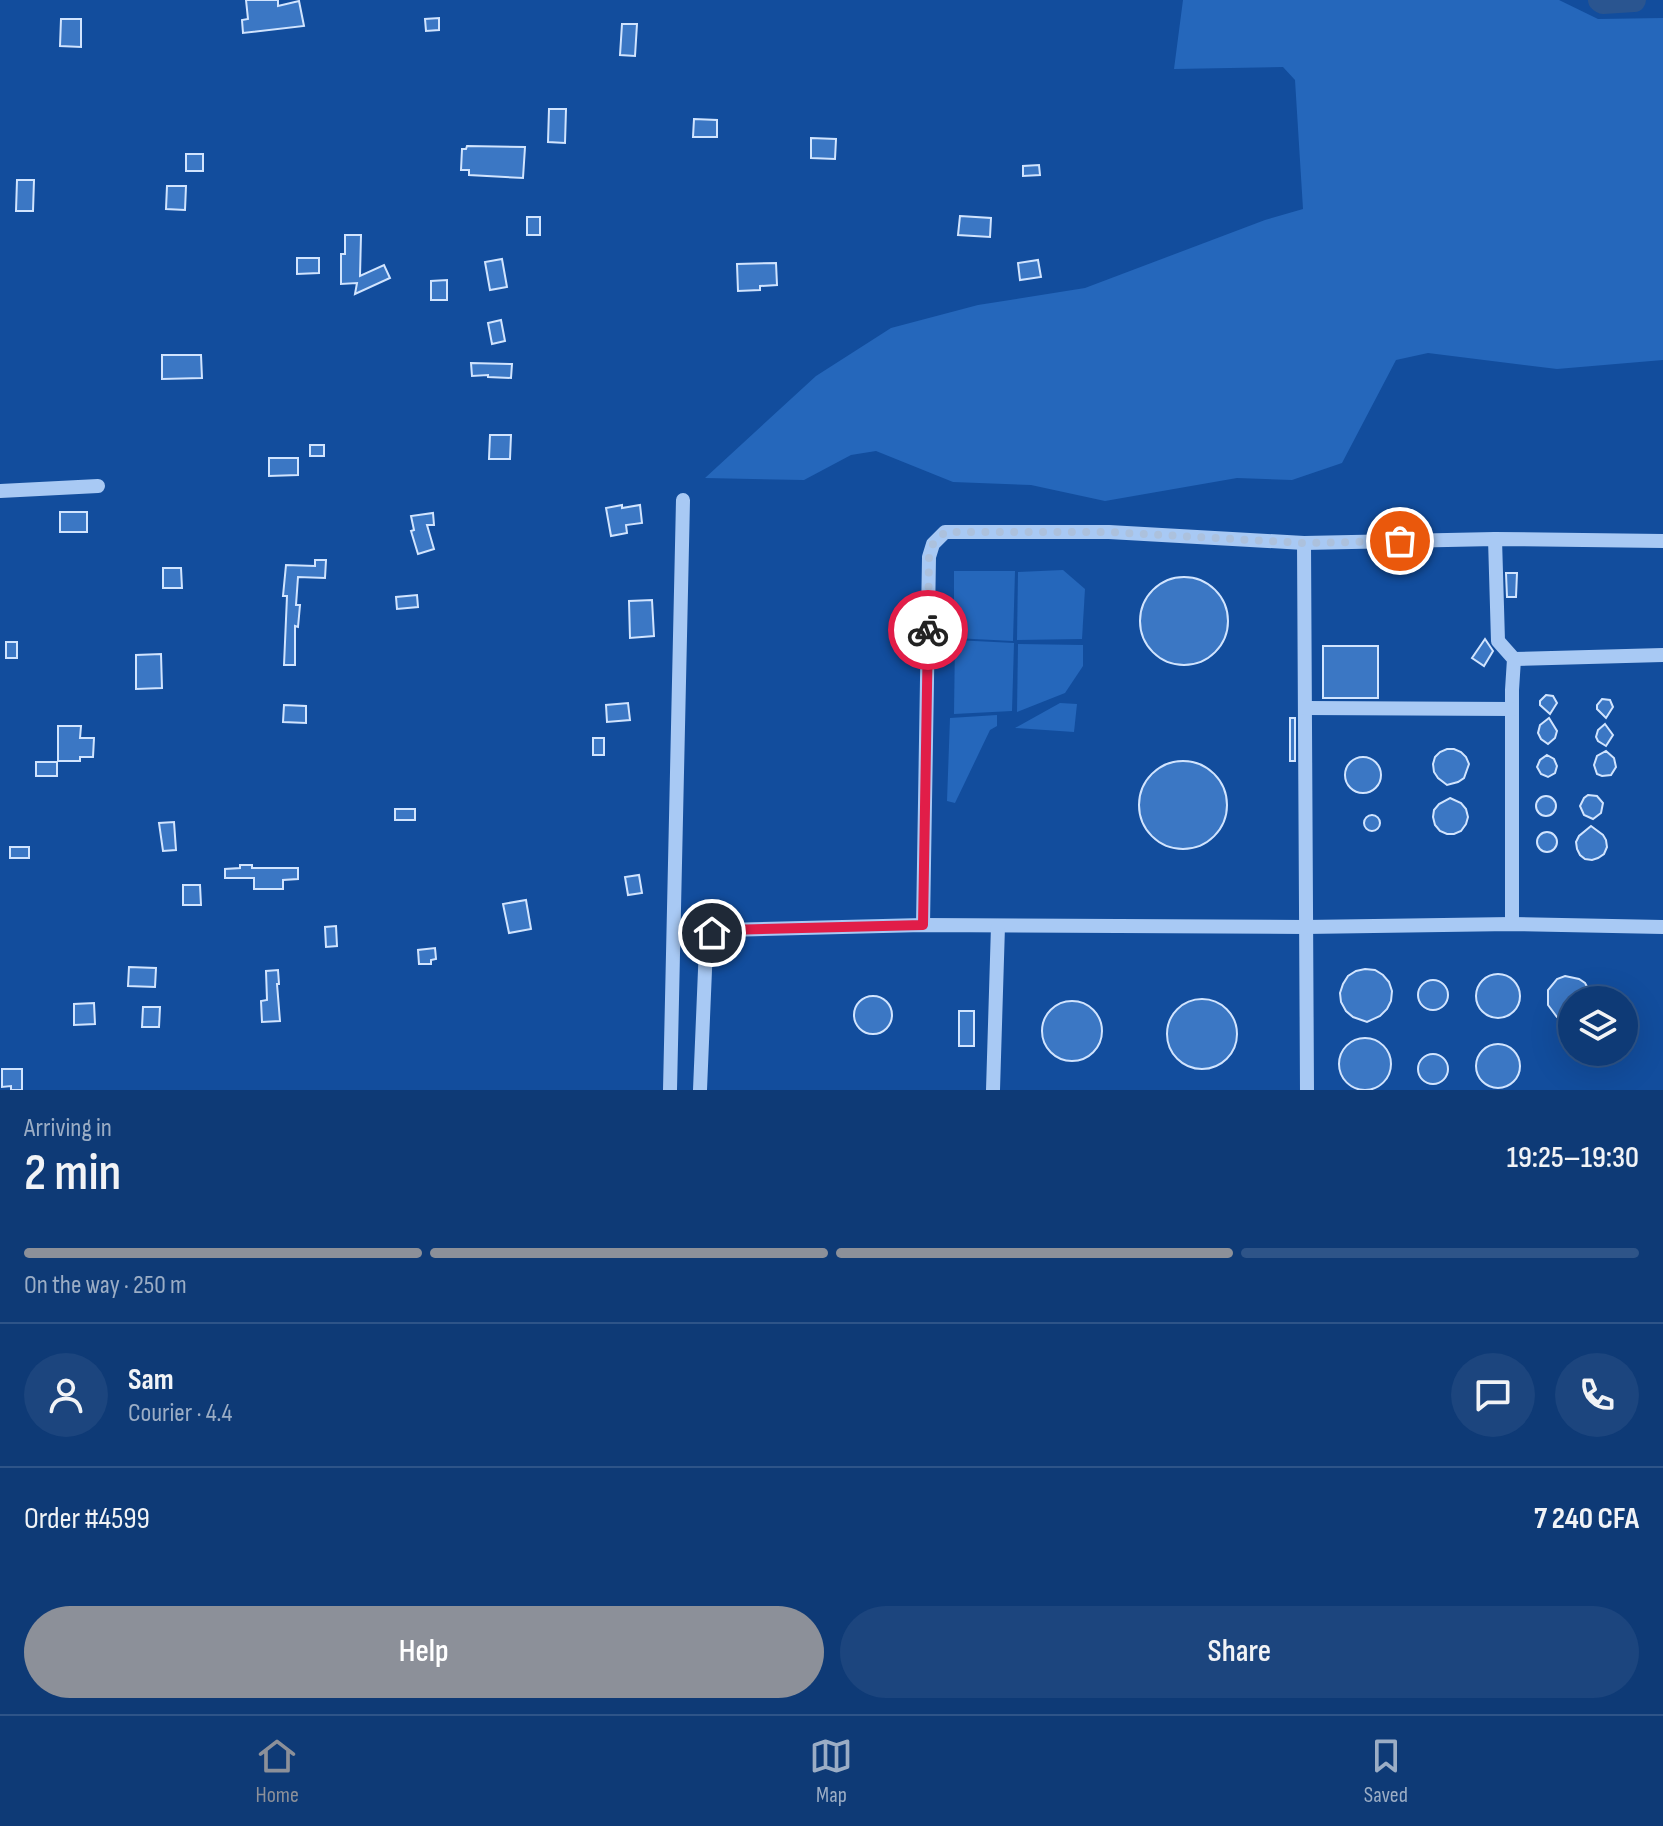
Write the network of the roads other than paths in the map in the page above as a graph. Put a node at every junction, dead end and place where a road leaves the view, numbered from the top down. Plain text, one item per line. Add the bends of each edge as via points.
1 (98, 486) dead end
2 (0, 491) edge
3 (683, 500) dead end
4 (1495, 539) junction
5 (1663, 541) edge
6 (1304, 543) junction
7 (1663, 655) edge
8 (1514, 659) junction
9 (1306, 708) junction
10 (1512, 709) junction
11 (1512, 924) junction
12 (923, 925) junction
13 (998, 926) junction
14 (1305, 927) junction
15 (1663, 927) edge
16 (670, 1090) edge
17 (700, 1090) edge
18 (993, 1090) edge
19 (1307, 1090) edge

1 - 2 street
3 - 16 street
4 - 5 street
4 - 6 street
4 - 8 street via 1498,641
6 - 9 street
6 - 12 street via 1109,532 945,532 933,544
7 - 8 street
8 - 10 street
9 - 10 street
9 - 14 street
10 - 11 street
11 - 14 street
11 - 15 street
12 - 13 street
12 - 17 street via 712,933 706,946
13 - 14 street
13 - 18 street
14 - 19 street

